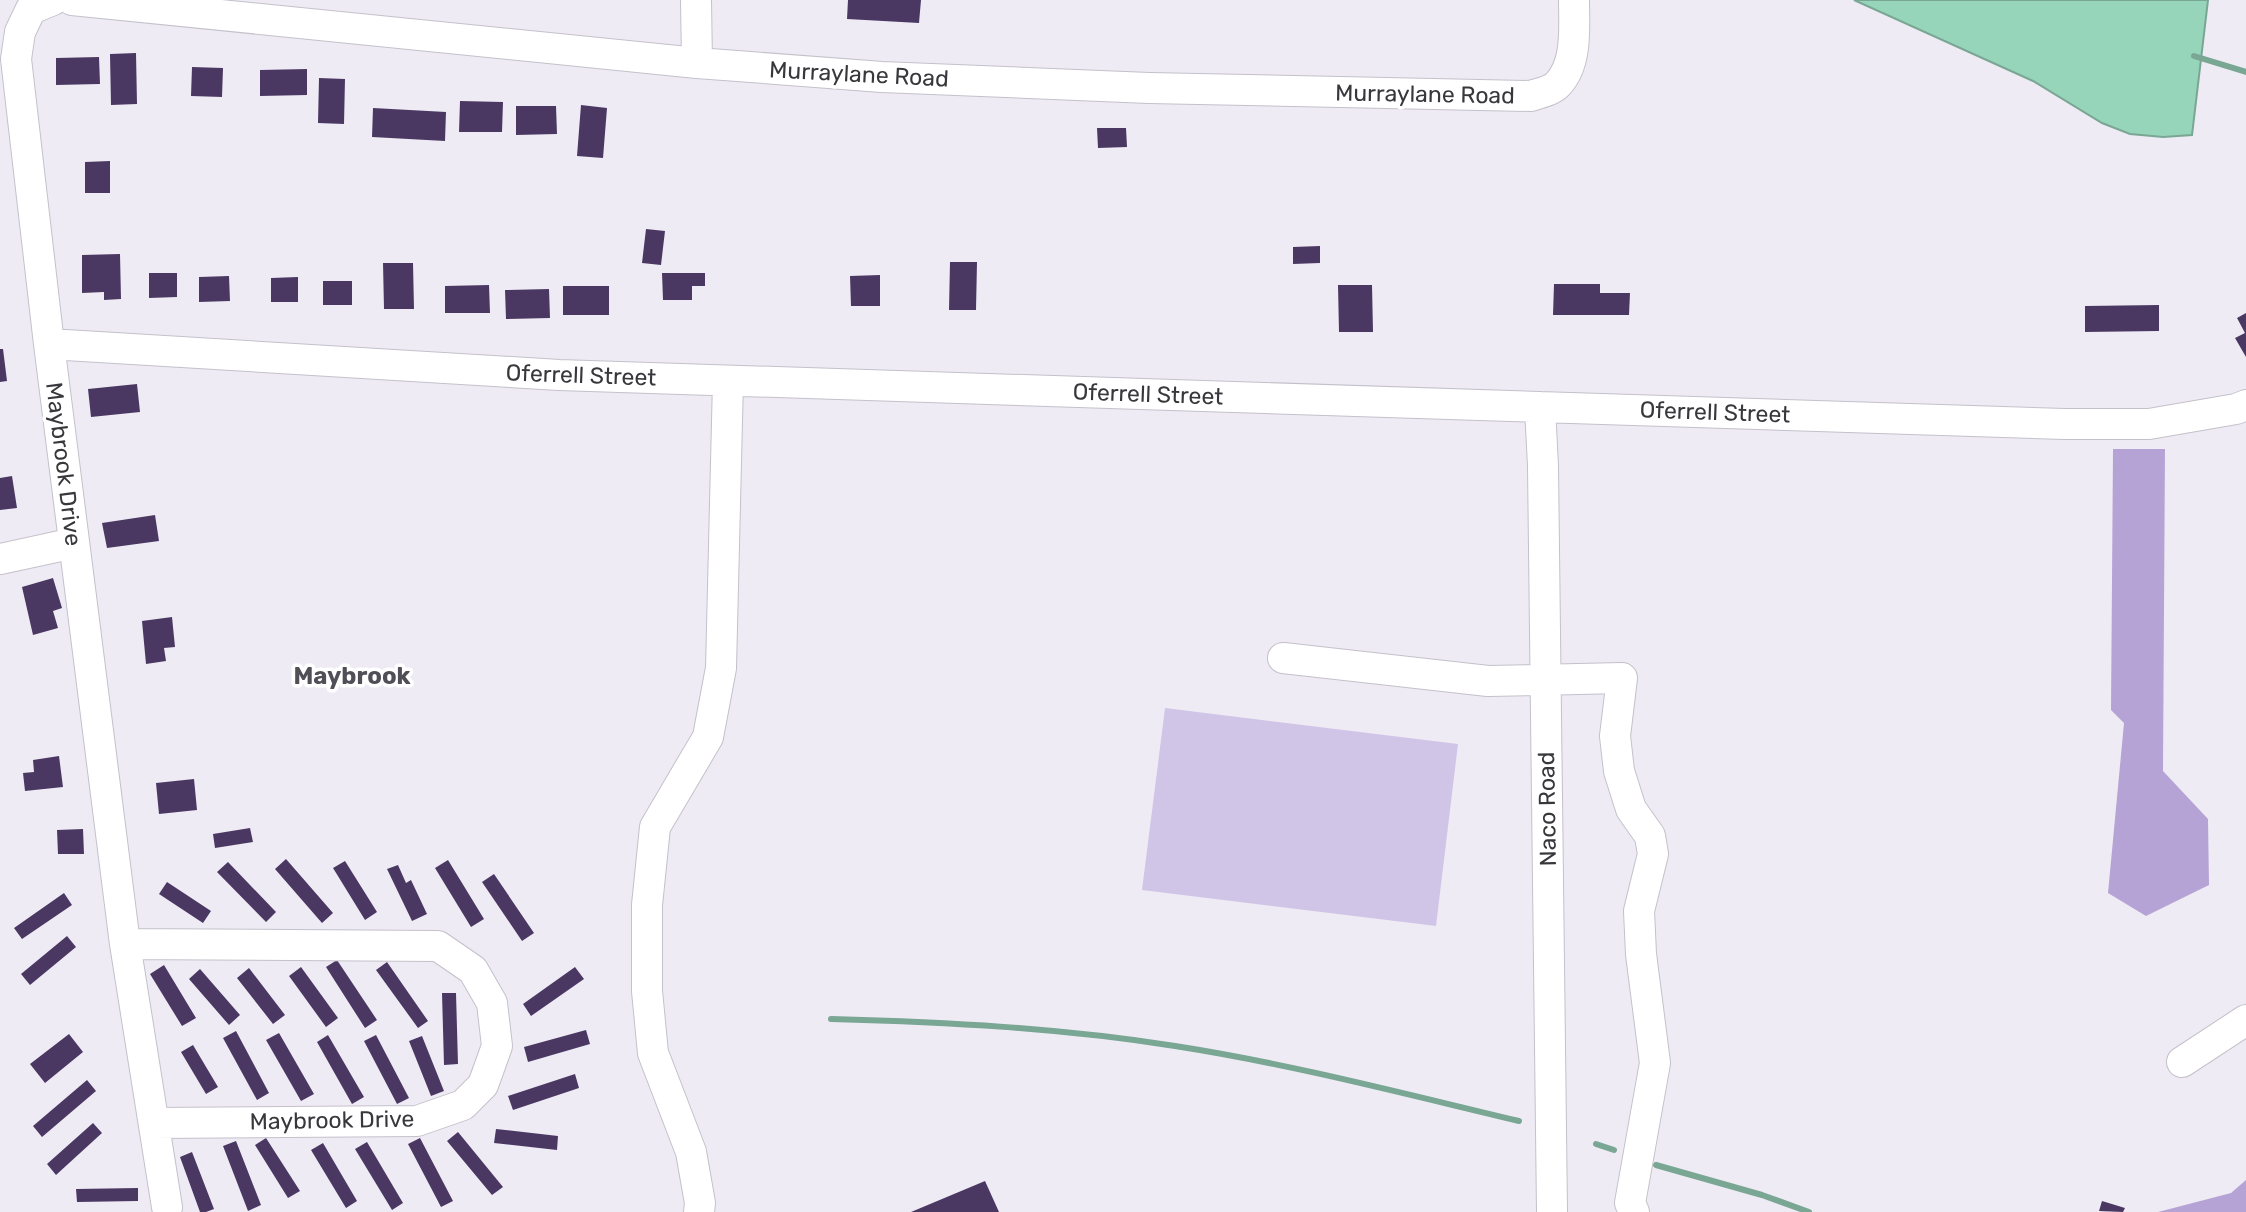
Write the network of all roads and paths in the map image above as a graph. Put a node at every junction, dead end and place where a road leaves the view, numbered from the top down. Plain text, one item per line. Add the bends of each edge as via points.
1 (53, 0) edge
2 (72, 0) edge
3 (696, 0) edge
4 (1574, 0) edge
5 (697, 64) junction
6 (49, 344) junction
7 (728, 381) junction
8 (2246, 405) edge
9 (1540, 407) junction
10 (74, 543) junction
11 (0, 559) edge
12 (1283, 658) dead end
13 (1545, 679) junction
14 (125, 944) junction
15 (2246, 1020) edge
16 (2182, 1062) dead end
17 (154, 1123) junction
18 (167, 1207) dead end
19 (699, 1212) edge
20 (1552, 1212) edge
21 (1634, 1212) edge

1 - 6 street, Maybrook Drive via 32,9 20,32 16,59
2 - 5 street, Murraylane Road
3 - 5 street
4 - 5 street, Murraylane Road via 1570,63 1556,86 1531,96 1149,88
6 - 7 street, Oferrell Street
6 - 10 street, Maybrook Drive
7 - 9 street, Oferrell Street
7 - 19 street via 721,668 708,737 655,827 647,905 653,1053 691,1152
8 - 9 street, Oferrell Street via 2149,424
9 - 13 street, Naco Road
10 - 11 street
10 - 14 street, Maybrook Drive
12 - 13 street via 1488,681
13 - 20 street, Naco Road
13 - 21 street via 1622,678 1615,736 1619,771 1631,809 1650,836 1653,854 1639,911 1655,1063 1630,1203
14 - 17 street, Maybrook Drive
14 - 17 street, Maybrook Drive via 438,946 472,970 492,1003 497,1046 483,1085 451,1110 417,1121
15 - 16 street
17 - 18 street, Maybrook Drive

